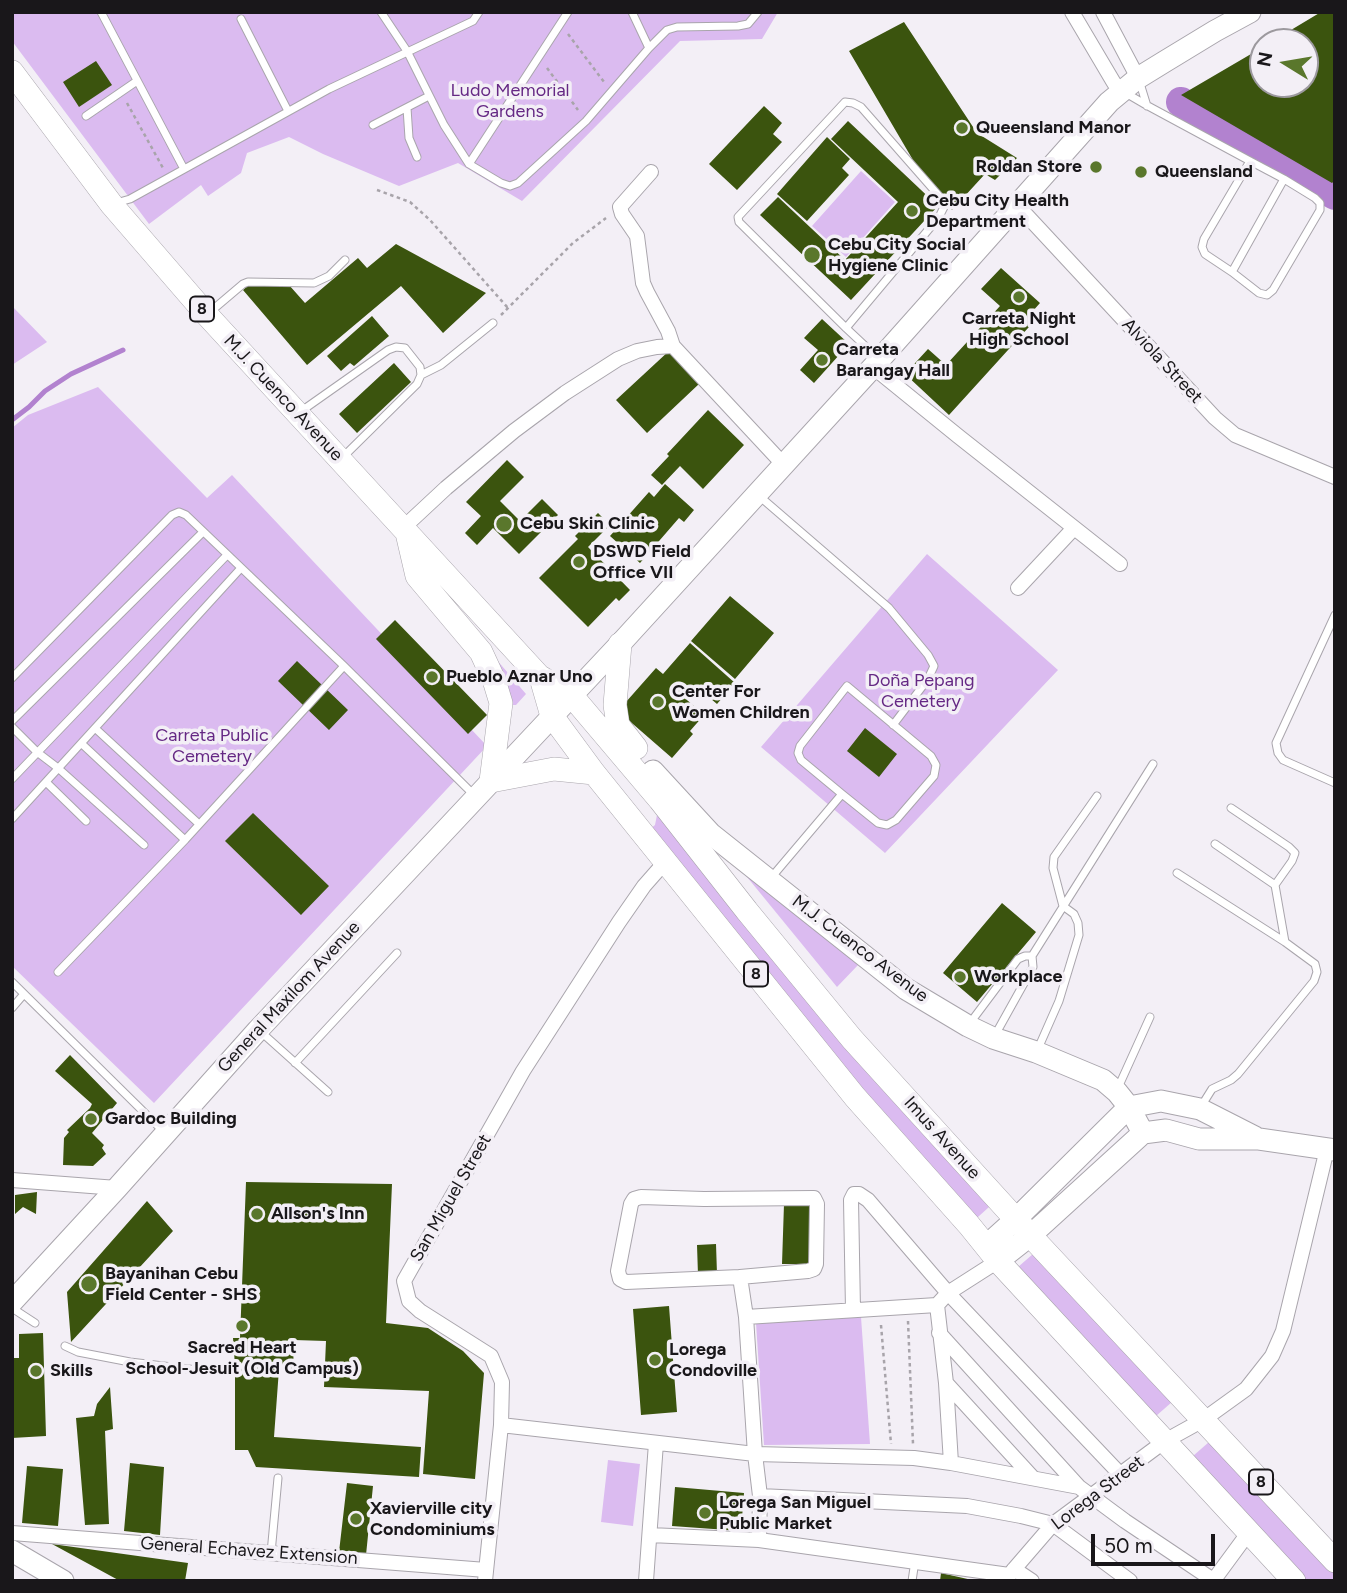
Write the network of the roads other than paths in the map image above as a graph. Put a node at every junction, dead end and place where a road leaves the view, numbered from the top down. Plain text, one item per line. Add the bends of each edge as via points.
1 (101, 12) edge
2 (381, 12) edge
3 (479, 12) edge
4 (568, 12) edge
5 (758, 12) edge
6 (1072, 12) edge
7 (1103, 12) edge
8 (1250, 12) edge
9 (633, 13) edge
10 (241, 19) dead end
11 (649, 48) junction
12 (407, 51) junction
13 (12, 72) edge
14 (137, 81) junction
15 (1130, 84) junction
16 (429, 96) junction
17 (1148, 106) junction
18 (407, 108) junction
19 (288, 111) junction
20 (86, 116) dead end
21 (373, 125) dead end
22 (417, 157) dead end
23 (1250, 161) junction
24 (469, 164) junction
25 (184, 169) junction
26 (651, 172) dead end
27 (1284, 179) junction
28 (112, 205) junction
29 (1017, 205) junction
30 (345, 260) dead end
31 (1232, 272) junction
32 (207, 315) junction
33 (494, 323) road end
34 (846, 328) junction
35 (673, 346) junction
36 (876, 363) junction
37 (421, 375) junction
38 (297, 413) junction
39 (340, 460) junction
40 (783, 464) junction
41 (1335, 477) edge
42 (756, 494) junction
43 (1074, 528) junction
44 (405, 531) junction
45 (203, 532) junction
46 (227, 555) junction
47 (1120, 564) dead end
48 (241, 568) junction
49 (1018, 588) dead end
50 (1335, 615) edge
51 (620, 644) junction
52 (344, 666) junction
53 (12, 678) edge
54 (541, 678) junction
55 (572, 696) junction
56 (552, 716) junction
57 (12, 720) edge
58 (893, 725) junction
59 (12, 727) edge
60 (96, 729) junction
61 (82, 744) junction
62 (37, 752) junction
63 (1153, 764) dead end
64 (58, 768) junction
65 (653, 771) junction
66 (594, 773) junction
67 (12, 779) edge
68 (46, 782) junction
69 (1335, 783) edge
70 (483, 789) junction
71 (842, 794) junction
72 (1097, 796) dead end
73 (660, 800) junction
74 (1231, 808) dead end
75 (12, 819) edge
76 (86, 821) dead end
77 (199, 824) junction
78 (184, 840) junction
79 (1215, 844) dead end
80 (144, 845) dead end
81 (666, 861) junction
82 (1177, 873) dead end
83 (770, 880) junction
84 (1275, 885) junction
85 (1063, 906) junction
86 (1284, 942) junction
87 (397, 953) dead end
88 (1032, 956) junction
89 (58, 972) dead end
90 (12, 982) edge
91 (24, 994) junction
92 (12, 1007) edge
93 (1150, 1017) dead end
94 (968, 1026) junction
95 (258, 1030) junction
96 (993, 1038) junction
97 (1037, 1052) junction
98 (295, 1063) junction
99 (328, 1093) dead end
100 (1123, 1099) junction
101 (1200, 1109) junction
102 (165, 1133) junction
103 (1143, 1133) junction
104 (1259, 1139) junction
105 (1331, 1149) edge
106 (12, 1180) edge
107 (117, 1188) junction
108 (1023, 1227) junction
109 (992, 1254) junction
110 (740, 1277) junction
111 (948, 1293) junction
112 (12, 1302) edge
113 (937, 1305) junction
114 (12, 1308) edge
115 (853, 1310) junction
116 (746, 1317) junction
117 (35, 1323) dead end
118 (939, 1333) junction
119 (65, 1346) dead end
120 (214, 1372) dead end
121 (946, 1382) junction
122 (1203, 1420) junction
123 (501, 1425) junction
124 (1165, 1441) junction
125 (656, 1443) junction
126 (755, 1454) junction
127 (951, 1463) junction
128 (1121, 1475) junction
129 (278, 1478) dead end
130 (1032, 1478) junction
131 (1085, 1492) junction
132 (760, 1496) junction
133 (1053, 1524) junction
134 (1249, 1532) junction
135 (12, 1533) edge
136 (650, 1535) junction
137 (759, 1540) junction
138 (1327, 1546) edge
139 (12, 1551) edge
140 (271, 1553) junction
141 (915, 1561) junction
142 (1335, 1561) edge
143 (486, 1575) edge
144 (1011, 1575) edge
145 (63, 1581) edge
146 (646, 1581) edge
147 (912, 1581) edge
148 (1032, 1581) edge
149 (1130, 1581) edge
150 (1213, 1581) edge
151 (1294, 1581) edge

1 - 14 lane
2 - 12 lane
3 - 12 lane via 474,21
4 - 24 lane
5 - 11 lane via 748,24 667,30
6 - 15 street via 1114,83
7 - 15 street
8 - 15 main road, General Maxilom Avenue
9 - 11 lane
10 - 19 lane
11 - 24 lane via 586,121 518,183 501,183
12 - 16 lane
12 - 19 lane
13 - 28 main road, M.J. Cuenco Avenue / 8
14 - 20 lane
14 - 25 lane
15 - 17 lane
15 - 17 lane
15 - 29 main road, General Maxilom Avenue
16 - 18 lane
16 - 24 lane
17 - 23 lane
18 - 21 lane
18 - 22 lane via 409,138
19 - 25 lane
23 - 27 lane
23 - 31 lane via 1202,247
25 - 28 lane
26 - 35 street via 620,207 637,236 643,283
27 - 31 lane
27 - 31 lane via 1315,198 1320,210 1267,295
28 - 32 main road, M.J. Cuenco Avenue / 8
29 - 36 main road, General Maxilom Avenue
29 - 41 street, Alviola Street via 1225,427
30 - 32 lane via 314,283 248,282
32 - 38 main road, M.J. Cuenco Avenue / 8
33 - 37 lane
34 - 34 lane via 944,207 861,107 845,102 738,217
34 - 36 lane
35 - 40 street
35 - 44 street via 636,351 565,393 446,488
36 - 40 main road, General Maxilom Avenue
36 - 43 street via 958,436
37 - 38 lane via 405,348 396,347
37 - 39 lane
38 - 39 main road, M.J. Cuenco Avenue / 8
39 - 44 main road, M.J. Cuenco Avenue / 8
40 - 42 main road, General Maxilom Avenue
42 - 51 main road, General Maxilom Avenue
42 - 58 lane via 888,608 928,655 934,666 928,679
43 - 47 street
43 - 49 street
44 - 54 main road, M.J. Cuenco Avenue / 8
44 - 70 main road via 417,576 481,652 501,703
45 - 46 lane
45 - 53 lane via 186,514 172,515
45 - 57 lane
46 - 48 lane
46 - 62 lane
48 - 52 lane
48 - 60 lane
50 - 69 lane via 1276,743 1283,760
51 - 55 main road, General Maxilom Avenue
51 - 65 main road via 618,725
52 - 70 lane
52 - 77 lane
54 - 55 main road, M.J. Cuenco Avenue / 8
54 - 56 main road, M.J. Cuenco Avenue / 8
55 - 56 main road, General Maxilom Avenue
55 - 73 main road, Imus Avenue / 8
56 - 66 main road, 8
56 - 70 main road, General Maxilom Avenue
58 - 71 lane via 931,756 936,765 934,776 887,825
58 - 71 lane via 847,686 800,746 801,760
59 - 62 lane
60 - 61 lane
60 - 77 lane
61 - 64 lane
61 - 78 lane
62 - 64 lane
62 - 67 lane
63 - 85 lane
64 - 68 lane
64 - 80 lane
65 - 73 main road
65 - 83 main road, M.J. Cuenco Avenue via 711,834
66 - 70 main road via 554,769
66 - 81 main road, 8
68 - 75 lane
68 - 76 lane
70 - 95 main road, General Maxilom Avenue
71 - 83 lane
72 - 85 lane via 1054,857
73 - 108 main road, Imus Avenue / 8 via 852,1040
74 - 84 lane via 1295,853
77 - 78 lane
78 - 89 lane
79 - 84 lane
81 - 109 main road, 8 via 855,1097
81 - 123 street, San Miguel Street via 619,922 523,1072 404,1281 409,1301 420,1311 491,1356 502,1382
82 - 86 lane
83 - 94 main road, M.J. Cuenco Avenue via 906,989
84 - 86 lane
85 - 88 lane
85 - 97 lane via 1074,914 1079,935
86 - 101 lane via 1315,964 1314,981 1238,1074 1212,1089
87 - 98 lane
88 - 94 lane via 1018,959
88 - 96 lane via 1033,967
90 - 91 lane
91 - 92 lane
91 - 102 lane
93 - 100 lane
94 - 96 main road, M.J. Cuenco Avenue
95 - 98 lane
95 - 102 main road, General Maxilom Avenue
96 - 97 main road, M.J. Cuenco Avenue
97 - 100 main road, M.J. Cuenco Avenue via 1103,1080
98 - 99 lane
100 - 101 main road
100 - 103 main road, M.J. Cuenco Avenue
100 - 108 main road
101 - 104 main road
102 - 107 main road, General Maxilom Avenue
103 - 104 main road via 1166,1130 1199,1139
103 - 108 main road
104 - 105 main road
105 - 122 street, Lorega Street via 1283,1331 1272,1356 1246,1389
106 - 107 street
107 - 112 main road, General Maxilom Avenue
108 - 109 main road
108 - 122 main road, Imus Avenue / 8
109 - 111 street via 974,1275
109 - 124 main road, 8
110 - 110 street via 620,1279 634,1199 814,1198 814,1269
110 - 116 street
111 - 113 street
111 - 115 street via 868,1200 855,1194 851,1200
111 - 128 street
113 - 115 street
113 - 118 street
114 - 117 lane
115 - 116 street
116 - 126 street
118 - 121 street
118 - 131 street
119 - 120 lane via 130,1362
121 - 127 street
121 - 130 street
122 - 124 street, Lorega Street
122 - 138 main road, Imus Avenue / 8
123 - 125 street
123 - 143 street, San Miguel Street
124 - 128 street, Lorega Street
124 - 134 main road, 8
125 - 126 street
125 - 136 street
126 - 127 street
126 - 132 street
127 - 130 street
128 - 131 street, Lorega Street
129 - 140 lane
130 - 131 street
131 - 133 street, Lorega Street
131 - 150 street
132 - 133 street via 967,1506
132 - 137 street
133 - 144 street, Lorega Street
133 - 149 street
134 - 150 street
134 - 151 main road, 8
135 - 140 street, General Echavez Extension
136 - 137 street
136 - 146 street
137 - 141 street
138 - 142 main road, Imus Avenue / 8
139 - 145 main road
140 - 143 street, General Echavez Extension
141 - 144 street
141 - 147 lane
144 - 148 street

